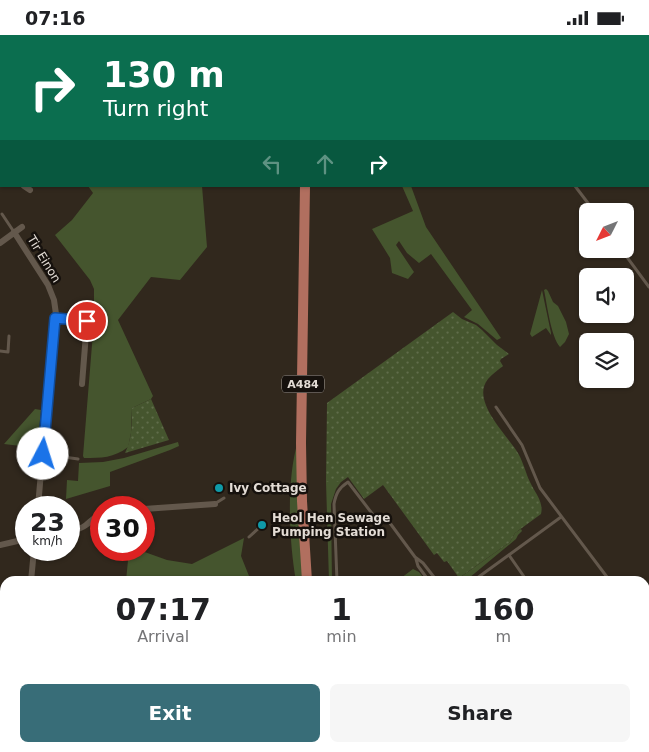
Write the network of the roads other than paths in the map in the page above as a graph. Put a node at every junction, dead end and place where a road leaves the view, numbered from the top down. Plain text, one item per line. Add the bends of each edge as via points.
1 (305, 187) edge
2 (577, 187) edge
3 (588, 203) edge
4 (2, 214) dead end
5 (22, 227) dead end
6 (14, 232) junction
7 (0, 243) edge
8 (628, 258) edge
9 (649, 287) edge
10 (55, 318) junction
11 (9, 336) dead end
12 (0, 351) edge
13 (82, 384) dead end
14 (496, 407) dead end
15 (43, 454) junction
16 (78, 459) dead end
17 (39, 496) edge
18 (224, 498) dead end
19 (215, 503) joint
20 (155, 508) edge
21 (561, 517) junction
22 (260, 527) dead end
23 (249, 537) dead end
24 (15, 542) edge
25 (0, 545) edge
26 (508, 555) junction
27 (415, 557) junction
28 (33, 561) edge
29 (31, 576) edge
30 (308, 576) edge
31 (337, 576) edge
32 (426, 576) edge
33 (433, 576) edge
34 (480, 576) edge
35 (523, 576) edge
36 (606, 576) edge

1 - 30 main road, A484 via 301,443
2 - 3 lane
4 - 6 lane
5 - 6 street, Tir Einon
6 - 7 street, Tir Einon
6 - 10 street, Tir Einon via 48,285 54,299
8 - 9 lane
10 - 13 street via 87,321
10 - 15 street, Tir Einon
11 - 12 lane via 8,352
14 - 21 lane via 522,445 540,488
15 - 16 lane
15 - 17 street, Tir Einon
18 - 19 lane
19 - 20 street
21 - 26 lane
21 - 36 lane
22 - 23 lane
24 - 25 street
26 - 34 lane
26 - 35 lane
27 - 31 lane via 384,515 377,520 348,482 335,494
27 - 32 lane
27 - 33 lane
28 - 29 street

